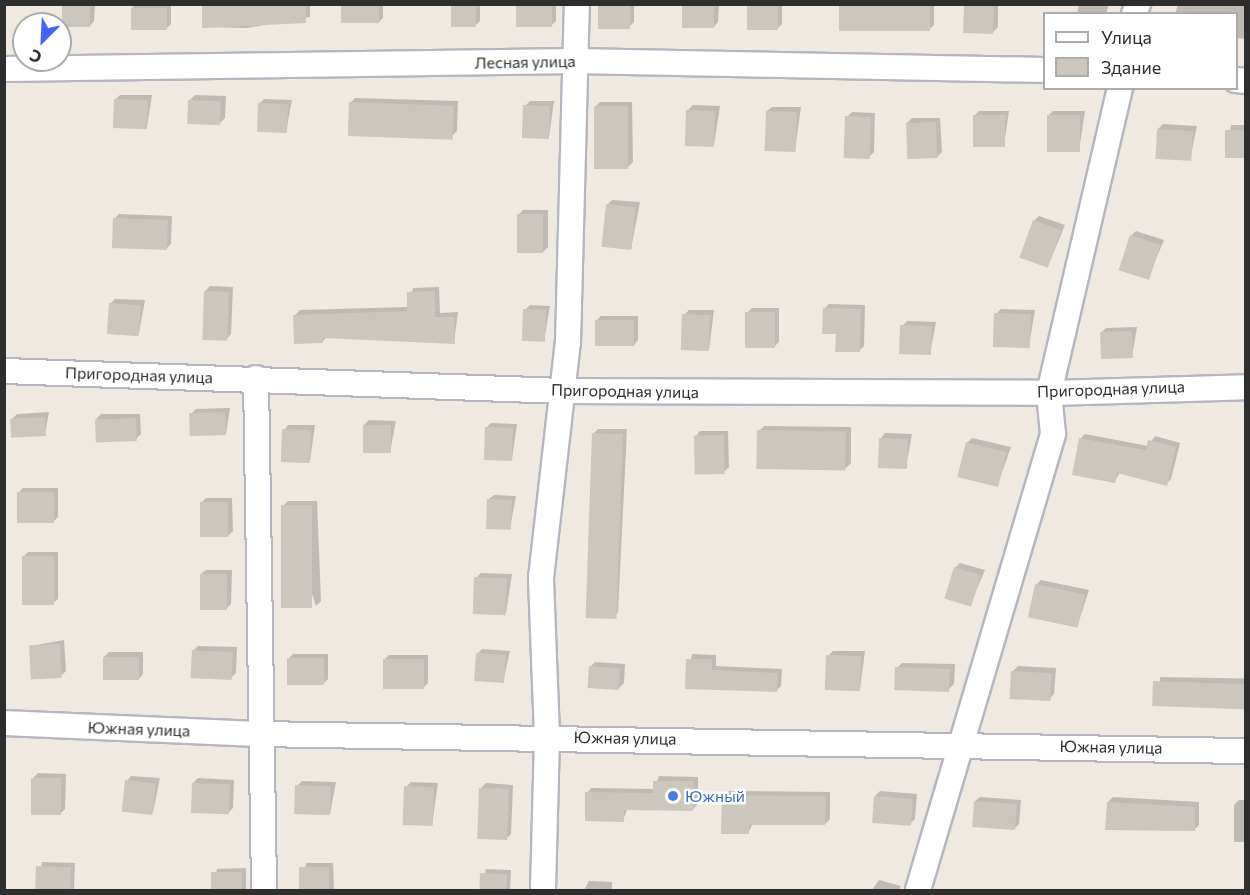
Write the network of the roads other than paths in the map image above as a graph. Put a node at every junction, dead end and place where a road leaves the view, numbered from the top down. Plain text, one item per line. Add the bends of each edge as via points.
1 (578, 4) edge
2 (575, 62) junction
3 (4, 69) edge
4 (1043, 70) edge
5 (1120, 90) edge
6 (4, 371) edge
7 (256, 378) junction
8 (1245, 387) edge
9 (564, 391) junction
10 (1049, 393) junction
11 (4, 723) edge
12 (258, 734) junction
13 (547, 736) junction
14 (958, 744) junction
15 (1245, 751) edge
16 (264, 891) edge
17 (543, 891) edge
18 (918, 891) edge

1 - 2 street
2 - 3 street, Лесная улица
2 - 4 street, Лесная улица
2 - 9 street
5 - 10 street
6 - 7 street, Пригородная улица
7 - 9 street, Пригородная улица
7 - 12 street
8 - 10 street, Пригородная улица
9 - 10 street, Пригородная улица
9 - 13 street via 541,578
10 - 14 street via 1053,434 975,711
11 - 12 street, Южная улица
12 - 13 street, Южная улица
12 - 16 street
13 - 14 street, Южная улица
13 - 17 street
14 - 15 street, Южная улица
14 - 18 street

